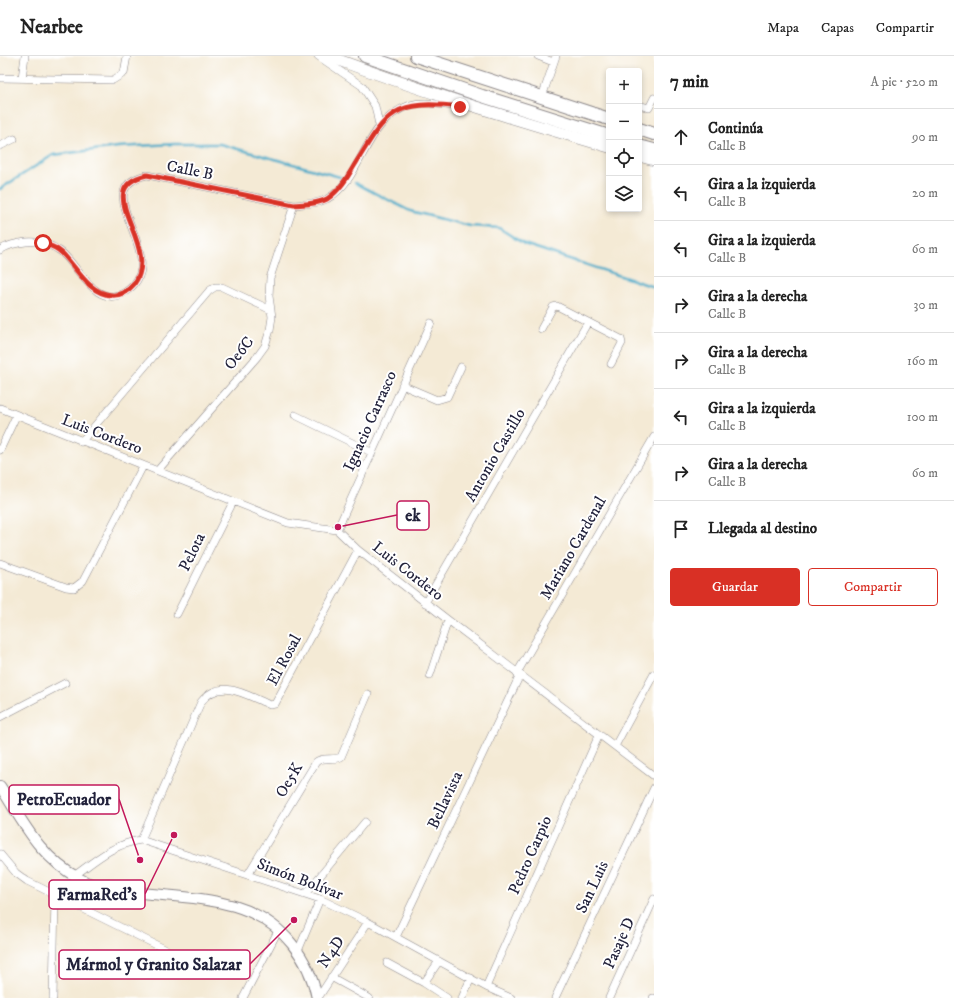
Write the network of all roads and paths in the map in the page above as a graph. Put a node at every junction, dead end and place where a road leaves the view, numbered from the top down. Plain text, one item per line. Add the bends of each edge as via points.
1 (25, 56) edge
2 (127, 56) edge
3 (318, 56) edge
4 (328, 56) edge
5 (365, 56) edge
6 (416, 56) edge
7 (538, 56) edge
8 (554, 59) edge
9 (0, 78) edge
10 (22, 78) junction
11 (542, 97) junction
12 (654, 98) edge
13 (469, 106) junction
14 (642, 106) edge
15 (652, 109) edge
16 (606, 118) edge
17 (379, 125) junction
18 (642, 130) edge
19 (654, 134) edge
20 (606, 135) edge
21 (14, 139) dead end
22 (0, 146) edge
23 (606, 146) edge
24 (642, 147) edge
25 (654, 150) edge
26 (642, 157) edge
27 (654, 160) edge
28 (294, 205) junction
29 (0, 250) edge
30 (271, 310) junction
31 (588, 322) junction
32 (431, 323) dead end
33 (541, 329) dead end
34 (611, 364) dead end
35 (461, 367) dead end
36 (402, 385) junction
37 (0, 408) edge
38 (296, 415) dead end
39 (16, 416) junction
40 (654, 437) edge
41 (81, 442) junction
42 (0, 450) edge
43 (371, 452) junction
44 (143, 466) junction
45 (158, 470) junction
46 (233, 502) junction
47 (337, 530) junction
48 (358, 550) junction
49 (0, 563) edge
50 (425, 603) junction
51 (177, 614) dead end
52 (448, 620) junction
53 (518, 674) junction
54 (654, 674) edge
55 (430, 675) dead end
56 (65, 683) dead end
57 (368, 694) dead end
58 (0, 717) edge
59 (599, 736) junction
60 (615, 746) junction
61 (654, 776) edge
62 (654, 788) edge
63 (2, 789) edge
64 (365, 822) dead end
65 (141, 840) junction
66 (0, 854) edge
67 (248, 874) junction
68 (74, 876) junction
69 (306, 893) junction
70 (55, 896) junction
71 (320, 899) junction
72 (654, 899) edge
73 (368, 922) junction
74 (278, 929) junction
75 (396, 937) junction
76 (298, 951) junction
77 (439, 961) junction
78 (386, 964) dead end
79 (207, 970) dead end
80 (331, 977) junction
81 (470, 978) junction
82 (424, 983) junction
83 (486, 987) junction
84 (53, 998) edge
85 (243, 998) edge
86 (318, 998) edge
87 (369, 998) edge
88 (447, 998) edge
89 (462, 998) edge
90 (511, 998) edge
91 (555, 998) edge
92 (609, 998) edge

1 - 10 street
2 - 10 street via 124,73 114,80
3 - 17 street via 362,86 375,106
4 - 13 main road
5 - 20 highway
6 - 11 highway
7 - 8 street
8 - 11 street
9 - 10 street
11 - 16 highway
12 - 15 street
13 - 17 street, Calle B via 432,103 412,105 395,112
13 - 23 main road
14 - 15 street
17 - 28 street, Calle B via 347,179 334,193 319,202
18 - 19 highway
21 - 22 street
24 - 25 highway
26 - 27 main road
28 - 29 street, Calle B via 147,175 137,177 123,190 122,201 140,247 140,271 131,287 124,293 113,295 101,294 93,289 60,251 43,243 20,243 8,245
28 - 30 street, Oe6C via 270,278
30 - 41 street via 222,287 214,287
30 - 45 street, Oe6C via 270,330 261,351
31 - 33 street via 557,306
31 - 34 street via 621,339 622,343
31 - 50 street, Antonio Castillo
32 - 36 street, Ignacio Carrasco
35 - 36 street via 447,397 442,399 437,400
36 - 43 street, Ignacio Carrasco
37 - 39 street, Luis Cordero
38 - 43 street
39 - 41 street, Luis Cordero
39 - 42 street
40 - 53 street, Mariano Cardenal
41 - 44 street, Luis Cordero
43 - 47 street, Ignacio Carrasco
44 - 45 street, Luis Cordero
44 - 49 street via 83,581 74,588
45 - 46 street, Luis Cordero
46 - 47 street, Luis Cordero via 288,523
46 - 51 street, Pelota
47 - 48 street, Luis Cordero
48 - 50 street, Luis Cordero
48 - 65 street, El Rosal via 275,704 270,705 226,689 207,694 201,702
50 - 52 street, Luis Cordero
52 - 53 street, Luis Cordero
52 - 55 street
53 - 59 street, Luis Cordero
53 - 75 street, Bellavista
54 - 60 street
56 - 58 street
57 - 67 street, Oe5K via 341,757 316,762
59 - 60 street, Luis Cordero
59 - 83 street, Pedro Carpio
60 - 61 street, Luis Cordero
62 - 91 street, San Luis
63 - 68 main road via 32,839
64 - 69 street
65 - 67 street, Simón Bolívar
65 - 68 street, Simón Bolívar via 116,846
66 - 70 street via 22,877
67 - 69 street, Simón Bolívar
68 - 74 main road via 106,888 228,904 259,915
69 - 71 street, Simón Bolívar
70 - 79 street
70 - 84 street
71 - 73 street, Simón Bolívar
71 - 76 street
72 - 92 street, Pasaje D
73 - 75 street, Simón Bolívar
73 - 80 street, N4D
74 - 76 main road
74 - 85 street
75 - 77 street, Simón Bolívar
76 - 86 main road via 313,980
77 - 81 street, Simón Bolívar
77 - 82 street
78 - 82 street
80 - 86 street, N4D
80 - 87 street
81 - 83 street, Simón Bolívar
81 - 89 street
82 - 88 street
83 - 90 street, Simón Bolívar

